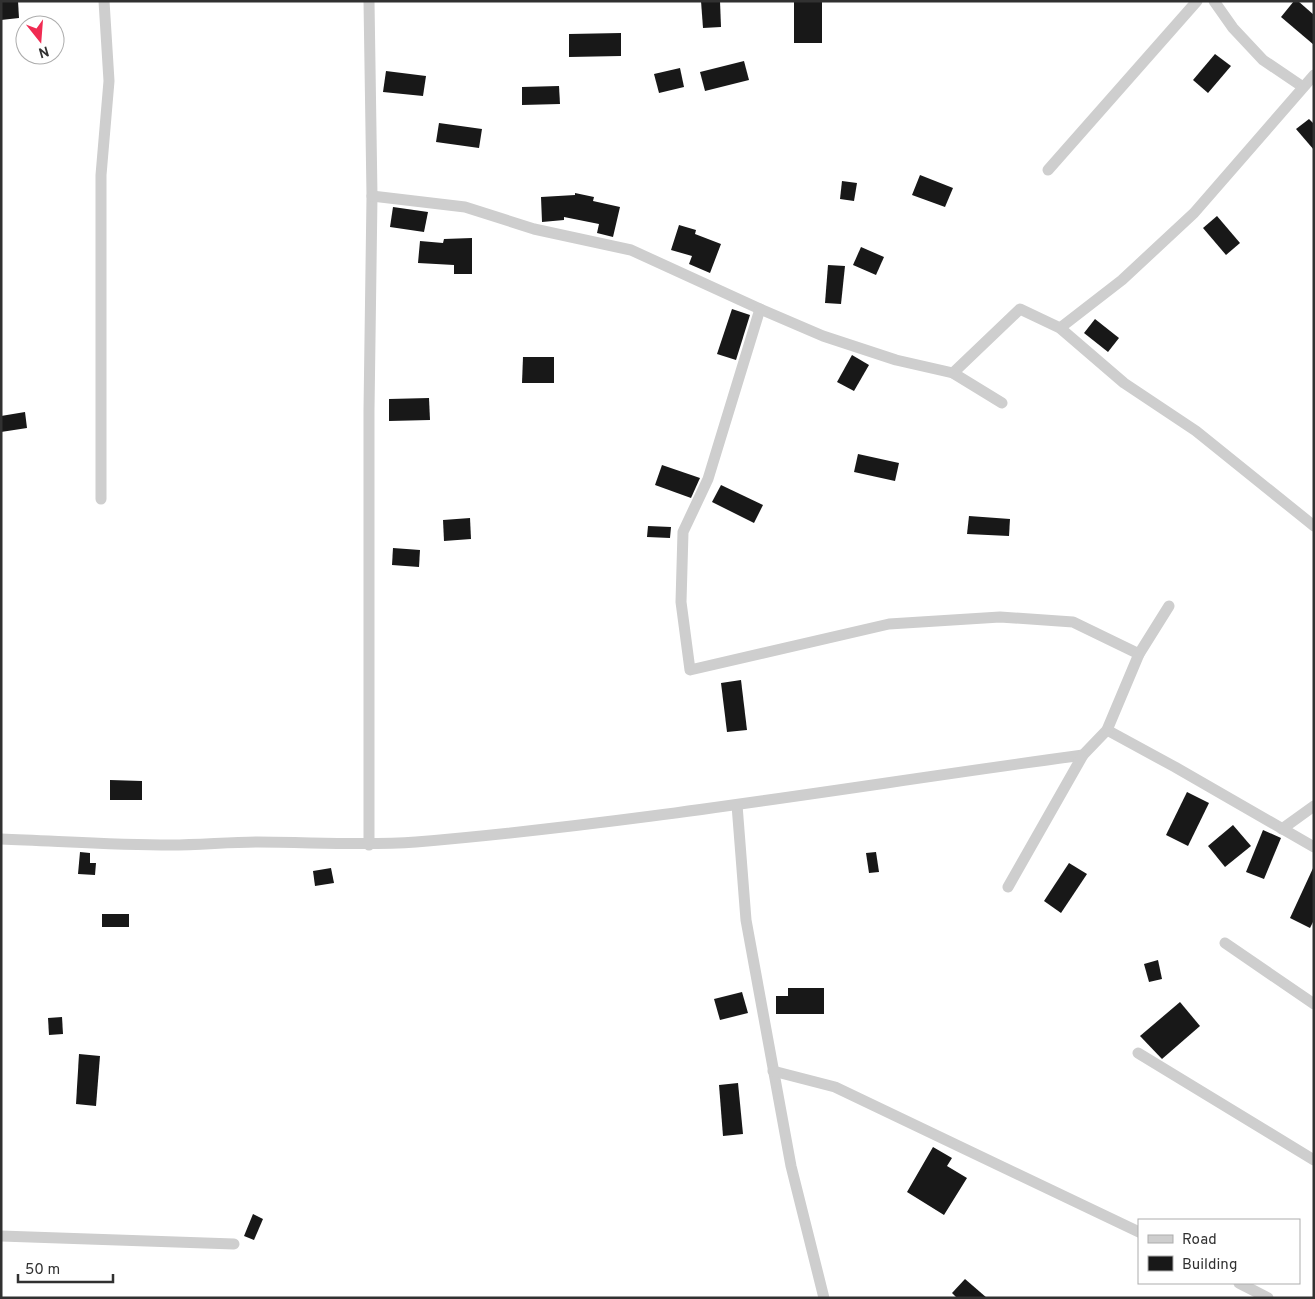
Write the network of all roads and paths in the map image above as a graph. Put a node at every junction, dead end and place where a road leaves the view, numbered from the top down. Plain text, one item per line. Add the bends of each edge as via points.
1 (104, 1) edge
2 (369, 1) edge
3 (1198, 1) edge
4 (1214, 1) edge
5 (1314, 75) edge
6 (1303, 87) junction
7 (1048, 170) dead end
8 (372, 196) junction
9 (760, 309) junction
10 (1060, 328) junction
11 (953, 373) junction
12 (1002, 403) dead end
13 (101, 499) dead end
14 (1314, 526) edge
15 (1169, 606) dead end
16 (1139, 654) junction
17 (1107, 730) junction
18 (1083, 755) junction
19 (736, 805) junction
20 (1314, 806) edge
21 (1282, 829) junction
22 (1, 840) edge
23 (369, 845) junction
24 (1314, 847) edge
25 (1008, 887) dead end
26 (1225, 943) dead end
27 (1314, 1004) edge
28 (1138, 1053) dead end
29 (773, 1071) junction
30 (1314, 1160) edge
31 (1138, 1232) edge
32 (1, 1236) edge
33 (234, 1244) dead end
34 (1241, 1284) edge
35 (824, 1298) edge
36 (1268, 1298) edge

1 - 13 street via 109,81 101,174
2 - 8 street
3 - 7 street
4 - 6 street via 1262,60
5 - 6 street
6 - 10 street via 1194,213 1122,280
8 - 9 street via 465,207 534,229 630,250
8 - 23 street
9 - 11 street via 823,336 896,360
9 - 16 street via 708,479 682,532 681,602 690,670 889,624 1000,617 1073,622
10 - 11 street via 1020,309
10 - 14 street via 1124,383 1196,431
11 - 12 street
15 - 16 street
16 - 17 street
17 - 18 street
17 - 21 street
18 - 19 street
18 - 25 street
19 - 23 street via 524,832
19 - 29 street via 746,920
20 - 21 street
21 - 24 street
22 - 23 street via 170,845 259,842
26 - 27 street
28 - 30 street
29 - 31 street via 835,1088
29 - 35 street
32 - 33 street
34 - 36 street

